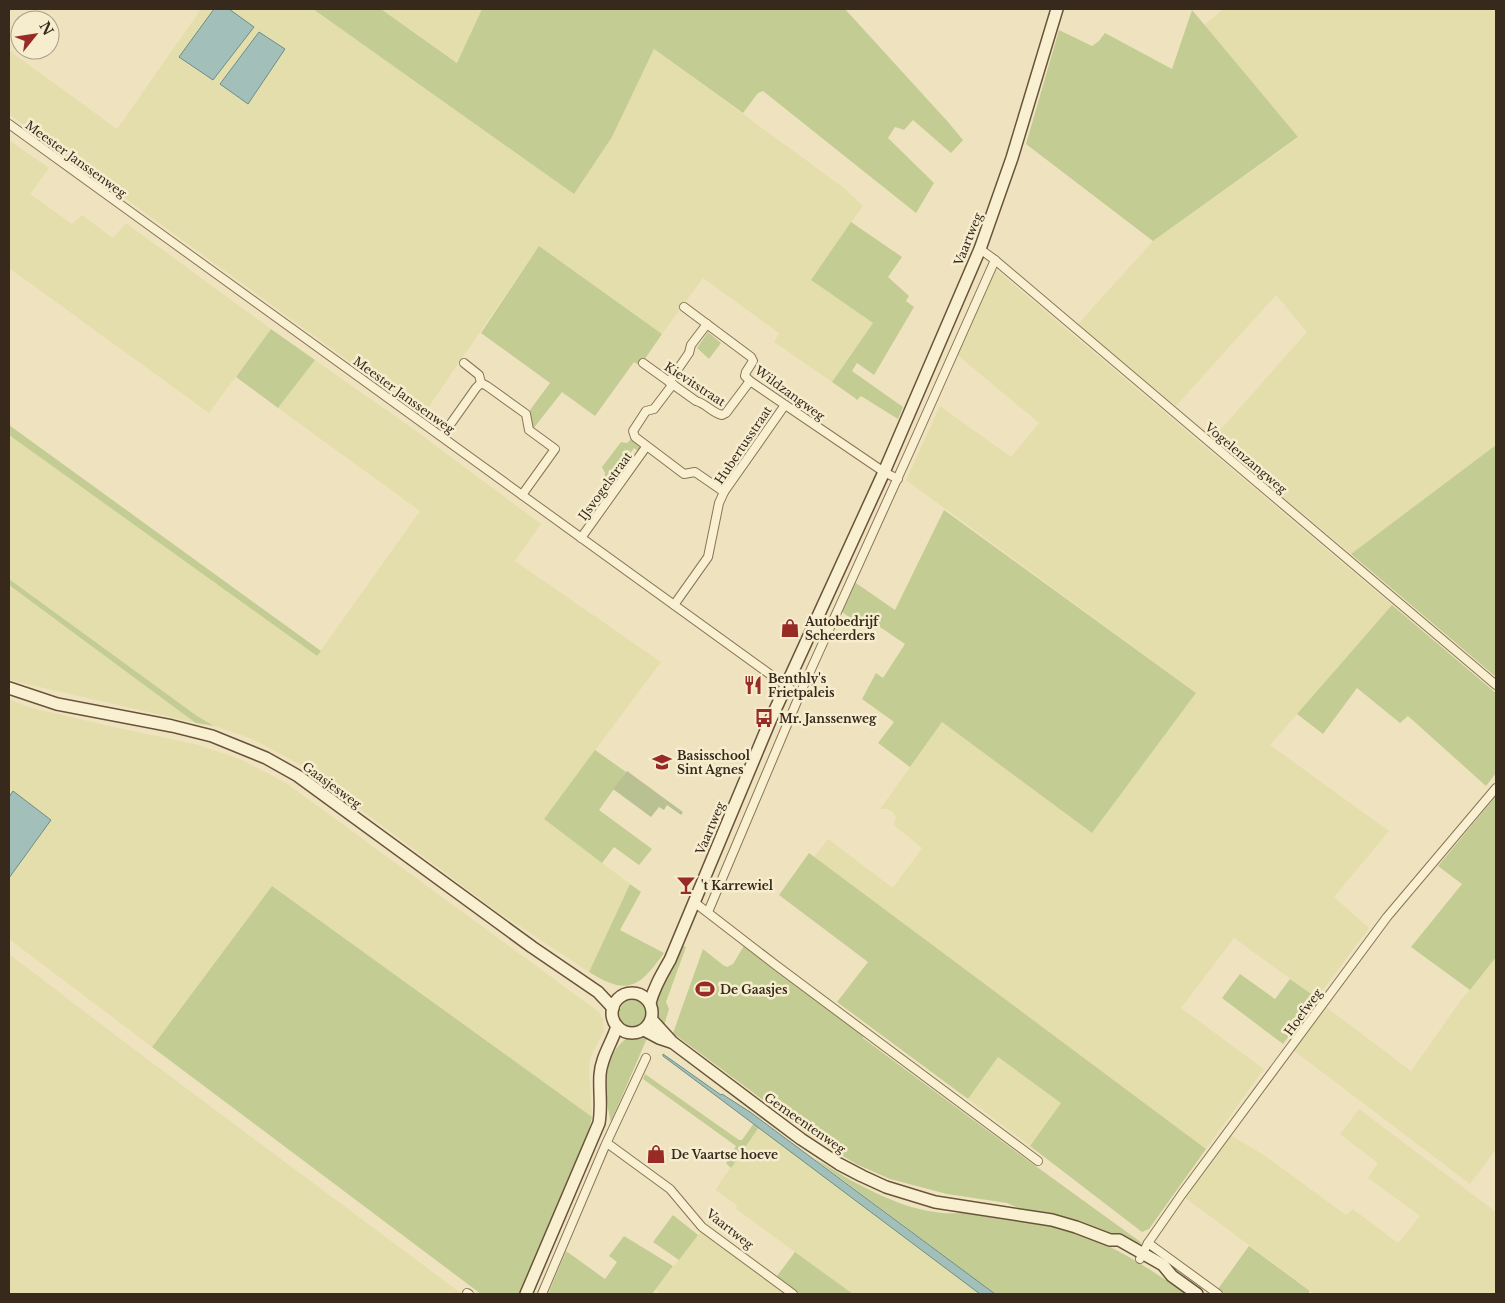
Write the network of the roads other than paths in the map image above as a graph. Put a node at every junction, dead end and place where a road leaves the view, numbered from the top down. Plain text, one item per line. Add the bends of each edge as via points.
1 (1057, 9) edge
2 (9, 124) edge
3 (980, 249) junction
4 (994, 260) junction
5 (684, 307) dead end
6 (707, 324) junction
7 (464, 363) dead end
8 (643, 364) dead end
9 (750, 381) junction
10 (481, 383) junction
11 (671, 383) junction
12 (785, 405) junction
13 (442, 436) junction
14 (646, 447) junction
15 (884, 472) junction
16 (898, 479) junction
17 (724, 492) junction
18 (522, 494) junction
19 (581, 538) junction
20 (674, 605) junction
21 (1496, 685) edge
22 (786, 686) junction
23 (9, 688) edge
24 (800, 696) junction
25 (1496, 788) edge
26 (694, 902) junction
27 (708, 912) junction
28 (658, 980) junction
29 (598, 992) junction
30 (640, 995) junction
31 (619, 998) junction
32 (650, 1003) junction
33 (613, 1008) junction
34 (652, 1020) junction
35 (617, 1026) junction
36 (644, 1030) junction
37 (627, 1033) junction
38 (672, 1042) junction
39 (609, 1048) junction
40 (646, 1058) dead end
41 (592, 1140) junction
42 (606, 1144) junction
43 (1038, 1161) dead end
44 (1144, 1252) junction
45 (526, 1294) edge
46 (542, 1294) edge
47 (794, 1294) edge
48 (1197, 1294) edge
49 (1218, 1294) edge

1 - 3 main road, Vaartweg via 1012,158
2 - 13 street, Meester Janssenweg
3 - 4 street, Vogelenzangweg
3 - 15 main road, Vaartweg
4 - 16 street
4 - 21 street, Vogelenzangweg
5 - 6 street, Wildzangweg
6 - 9 street, Wildzangweg via 752,357 745,376
6 - 11 street via 690,345 689,353
7 - 10 street via 480,375
8 - 11 street, Kievitstraat
9 - 11 street, Kievitstraat via 722,416
9 - 12 street, Wildzangweg
10 - 13 street
10 - 18 street via 526,414 529,430 555,449
11 - 14 street via 654,409 646,411 634,427 633,434
12 - 15 street, Wildzangweg
12 - 17 street, Hubertusstraat
13 - 18 street, Meester Janssenweg
14 - 17 street via 684,474 695,472
14 - 19 street, IJsvogelstraat
15 - 16 street
15 - 22 main road, Vaartweg
16 - 24 street
17 - 20 street, Hubertusstraat via 711,550
18 - 19 street, Meester Janssenweg
19 - 20 street, Meester Janssenweg
20 - 22 street, Meester Janssenweg
22 - 24 street
22 - 26 main road, Vaartweg
23 - 29 main road, Gaasjesweg via 57,704 212,736 266,758 298,776
24 - 27 street
25 - 44 street, Hoefweg via 1387,917 1182,1194
26 - 27 street
26 - 28 main road, Vaartweg via 670,960
27 - 43 street
28 - 30 main road, Vaartweg
28 - 32 main road, Vaartweg
29 - 31 main road, Gaasjesweg
29 - 33 main road, Gaasjesweg
30 - 31 main road via 630,993
30 - 32 main road
31 - 33 main road
32 - 34 main road
33 - 35 main road via 612,1018
34 - 36 main road
34 - 38 main road, Gemeentenweg
35 - 37 main road
35 - 39 main road
36 - 37 main road
36 - 38 main road, Gemeentenweg
37 - 39 main road
38 - 44 main road, Gemeentenweg via 814,1148 862,1176 935,1202 1052,1220 1110,1240 1117,1247
39 - 41 main road via 602,1060 602,1110
40 - 42 street
41 - 42 street, Vaartweg
41 - 45 main road
42 - 46 street
42 - 47 street, Vaartweg via 670,1189 702,1227
44 - 48 main road, Gemeentenweg via 1160,1271
44 - 49 street, Gemeentenweg

